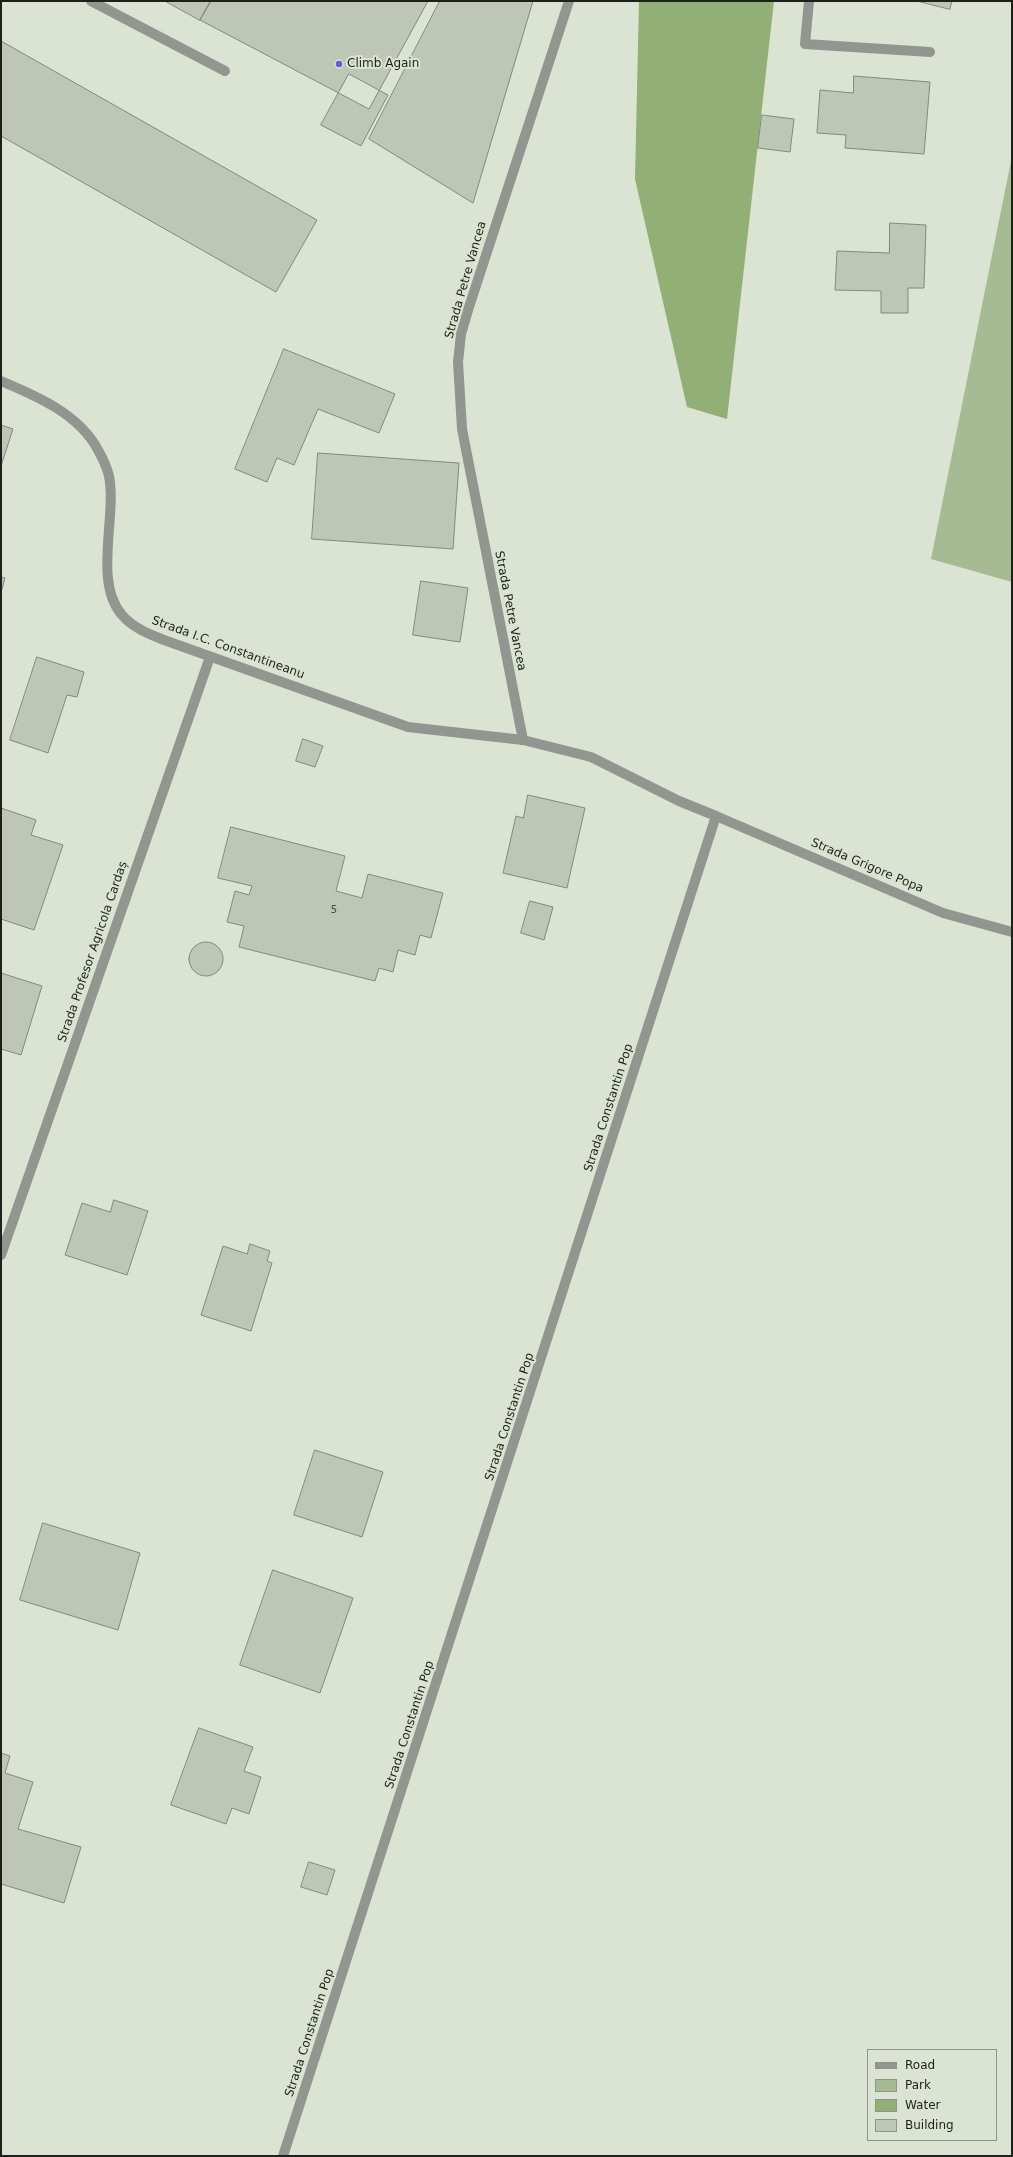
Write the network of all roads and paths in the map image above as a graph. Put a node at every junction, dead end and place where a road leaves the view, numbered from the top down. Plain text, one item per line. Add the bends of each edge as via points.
1 (91, 1) edge
2 (569, 1) edge
3 (809, 1) edge
4 (930, 52) dead end
5 (225, 71) dead end
6 (1, 380) edge
7 (210, 657) junction
8 (523, 740) junction
9 (716, 816) junction
10 (1012, 932) edge
11 (1, 1255) edge
12 (283, 2156) edge

1 - 5 street
2 - 8 street, Strada Petre Vancea via 469,307 461,334 458,362 462,429
3 - 4 street via 805,44
6 - 7 street, Strada I.C. Constantineanu via 44,400 78,425 98,449 109,475 108,573 111,598 122,615 136,627
7 - 8 street, Strada I.C. Constantineanu via 408,727
7 - 11 street, Strada Profesor Agricola Cardaș
8 - 9 street, Strada I.C. Constantineanu via 591,757 679,801
9 - 10 street, Strada Grigore Popa via 942,912
9 - 12 street, Strada Constantin Pop

